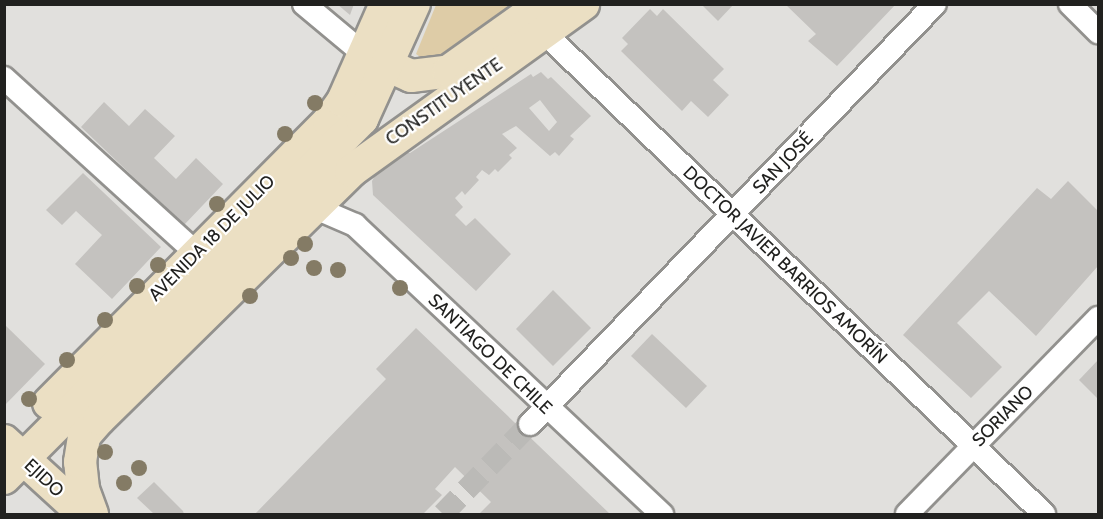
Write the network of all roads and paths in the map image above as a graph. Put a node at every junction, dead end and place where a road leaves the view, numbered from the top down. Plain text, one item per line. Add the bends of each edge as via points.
1 (304, 4) edge
2 (386, 4) edge
3 (414, 4) edge
4 (583, 4) edge
5 (935, 4) edge
6 (1070, 4) edge
7 (537, 17) edge
8 (1098, 32) edge
9 (375, 60) junction
10 (4, 78) edge
11 (311, 206) junction
12 (733, 215) junction
13 (196, 253) junction
14 (1098, 318) edge
15 (157, 362) junction
16 (106, 377) junction
17 (546, 407) junction
18 (530, 424) tunnel mouth
19 (84, 436) junction
20 (973, 446) junction
21 (9, 454) edge
22 (84, 514) edge
23 (92, 514) edge
24 (662, 514) edge
25 (907, 514) edge
26 (1044, 514) edge

1 - 9 street
2 - 9 main road, AVENIDA 18 DE JULIO
3 - 9 main road, AVENIDA 18 DE JULIO
4 - 7 main road, CONSTITUYENTE
5 - 12 street, SAN JOSÉ
6 - 8 street
7 - 9 main road, CONSTITUYENTE via 449,71 420,77
7 - 11 main road, CONSTITUYENTE
7 - 12 street, DOCTOR JAVIER BARRIOS AMORÍN
9 - 13 main road, AVENIDA 18 DE JULIO via 329,121
9 - 16 main road, AVENIDA 18 DE JULIO via 374,97 349,133
10 - 13 street
11 - 15 main road, AVENIDA 18 DE JULIO
11 - 17 street, SANTIAGO DE CHILE via 355,225
12 - 17 street, SAN JOSÉ
12 - 20 street, DOCTOR JAVIER BARRIOS AMORÍN
13 - 21 main road, AVENIDA 18 DE JULIO
14 - 20 street, SORIANO
15 - 16 main road, AVENIDA 18 DE JULIO
15 - 19 main road, AVENIDA 18 DE JULIO
16 - 19 main road, AVENIDA 18 DE JULIO
16 - 21 main road, AVENIDA 18 DE JULIO
17 - 18 street, SAN JOSÉ
17 - 24 street, SANTIAGO DE CHILE
19 - 23 main road, AVENIDA 18 DE JULIO via 80,477
20 - 25 street, SORIANO
20 - 26 street, DOCTOR JAVIER BARRIOS AMORÍN
21 - 22 main road, EJIDO

